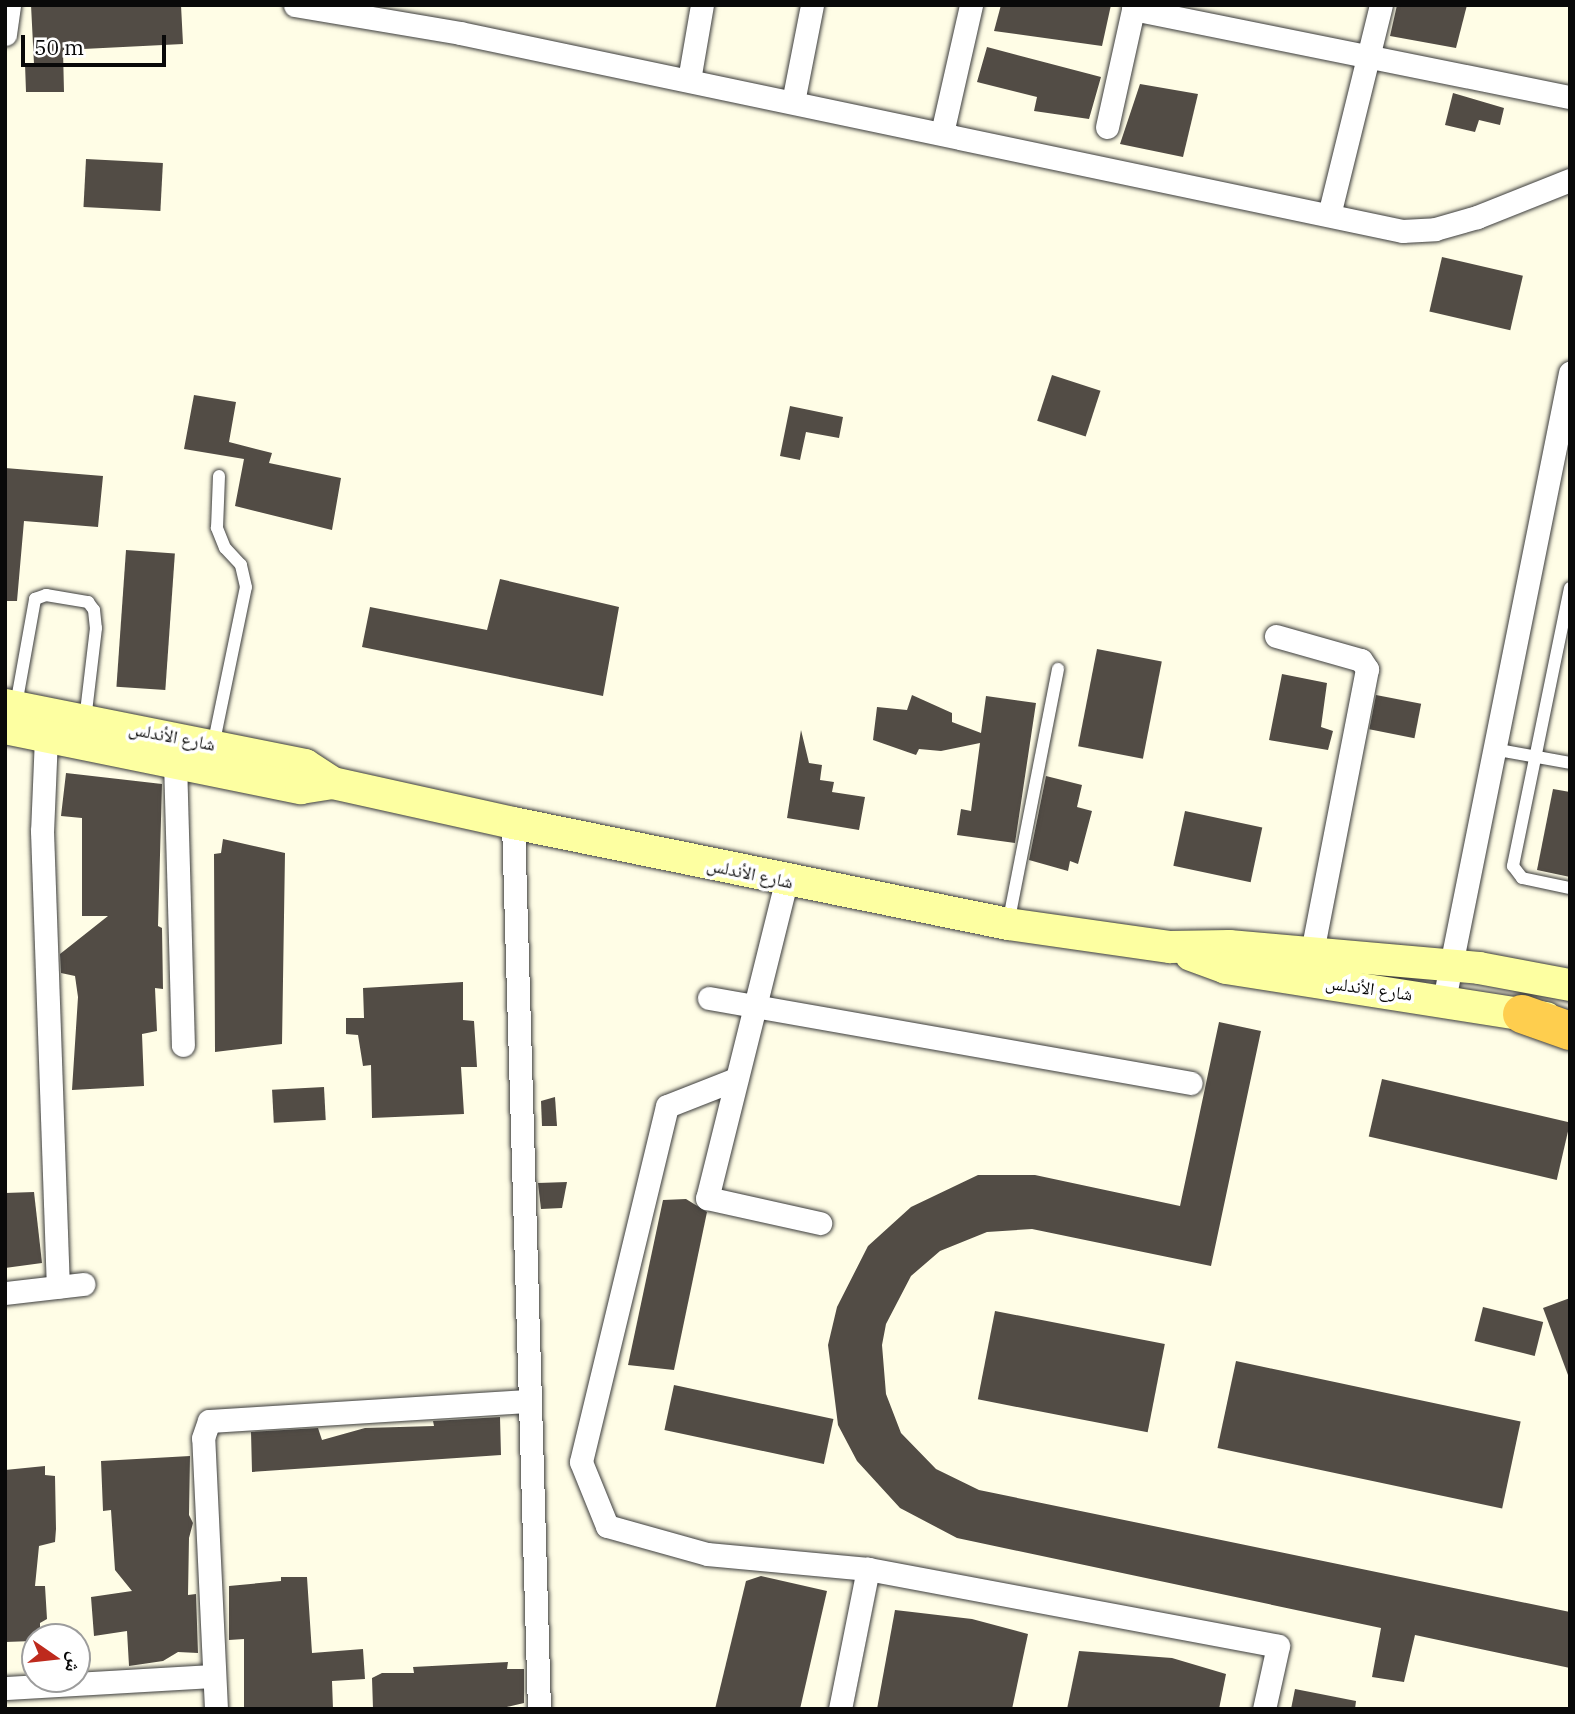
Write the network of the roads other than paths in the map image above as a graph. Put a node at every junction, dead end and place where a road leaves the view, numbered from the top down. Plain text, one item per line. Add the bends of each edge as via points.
1 (9, 5) edge
2 (295, 5) edge
3 (702, 5) edge
4 (812, 5) edge
5 (971, 5) edge
6 (1381, 5) edge
7 (1133, 7) edge
8 (5, 34) edge
9 (1368, 56) junction
10 (689, 80) junction
11 (1570, 97) edge
12 (793, 102) junction
13 (1107, 127) dead end
14 (942, 133) junction
15 (1570, 180) edge
16 (1328, 215) junction
17 (1570, 373) edge
18 (219, 476) dead end
19 (1570, 588) edge
20 (1276, 636) dead end
21 (1058, 669) dead end
22 (9, 713) edge
23 (85, 720) junction
24 (46, 737) junction
25 (213, 746) junction
26 (1493, 749) junction
27 (1537, 757) junction
28 (175, 761) junction
29 (1570, 763) edge
30 (333, 783) junction
31 (513, 823) junction
32 (786, 881) junction
33 (1570, 888) edge
34 (1008, 924) junction
35 (1170, 947) junction
36 (1312, 953) junction
37 (1449, 965) junction
38 (1570, 985) edge
39 (709, 998) dead end
40 (1444, 1000) junction
41 (754, 1004) junction
42 (1522, 1014) junction
43 (1570, 1022) edge
44 (1570, 1031) edge
45 (183, 1045) dead end
46 (736, 1079) junction
47 (1191, 1083) dead end
48 (820, 1223) dead end
49 (83, 1284) dead end
50 (58, 1287) junction
51 (5, 1293) edge
52 (527, 1401) junction
53 (868, 1569) junction
54 (214, 1676) junction
55 (5, 1688) edge
56 (216, 1709) edge
57 (539, 1709) edge
58 (840, 1709) edge
59 (1264, 1709) edge

1 - 8 street
2 - 10 street
3 - 10 street
4 - 12 street
5 - 14 street
6 - 9 street
7 - 9 street
7 - 13 street
9 - 11 street
9 - 16 street
10 - 12 street
12 - 14 street
14 - 16 street
15 - 16 street via 1435,229 1402,231
17 - 26 street
18 - 25 lane via 217,528 225,548 241,565 246,587
19 - 27 lane
20 - 36 street via 1361,660 1367,669
21 - 34 lane
22 - 23 main road, شارع الأندلس
22 - 23 lane via 35,599 46,595 88,602 94,610
22 - 24 main road, شارع الأندلس
23 - 25 main road, شارع الأندلس
24 - 28 main road, شارع الأندلس
24 - 50 street via 42,831
25 - 30 main road, شارع الأندلس via 305,765
26 - 27 lane
26 - 37 street
27 - 29 lane
27 - 33 lane via 1513,866 1521,878
28 - 30 main road, شارع الأندلس via 301,788
28 - 45 street
30 - 31 main road, شارع الأندلس
31 - 32 main road, شارع الأندلس
31 - 52 street
32 - 34 main road, شارع الأندلس
32 - 41 street
34 - 35 main road, شارع الأندلس
35 - 36 main road, شارع الأندلس
35 - 40 main road, شارع الأندلس via 1226,968
36 - 37 main road, شارع الأندلس
37 - 38 main road, شارع الأندلس
37 - 40 street
39 - 41 street
40 - 42 main road, شارع الأندلس
41 - 46 street
41 - 47 street
42 - 43 main road, شارع الأندلس
42 - 44 highway
46 - 48 street via 707,1198
46 - 53 street via 667,1106 581,1462 607,1526 707,1553
49 - 50 street
50 - 51 street
52 - 54 street via 209,1421 203,1438
52 - 57 street
53 - 58 street
53 - 59 street via 1278,1646
54 - 55 street
54 - 56 street

